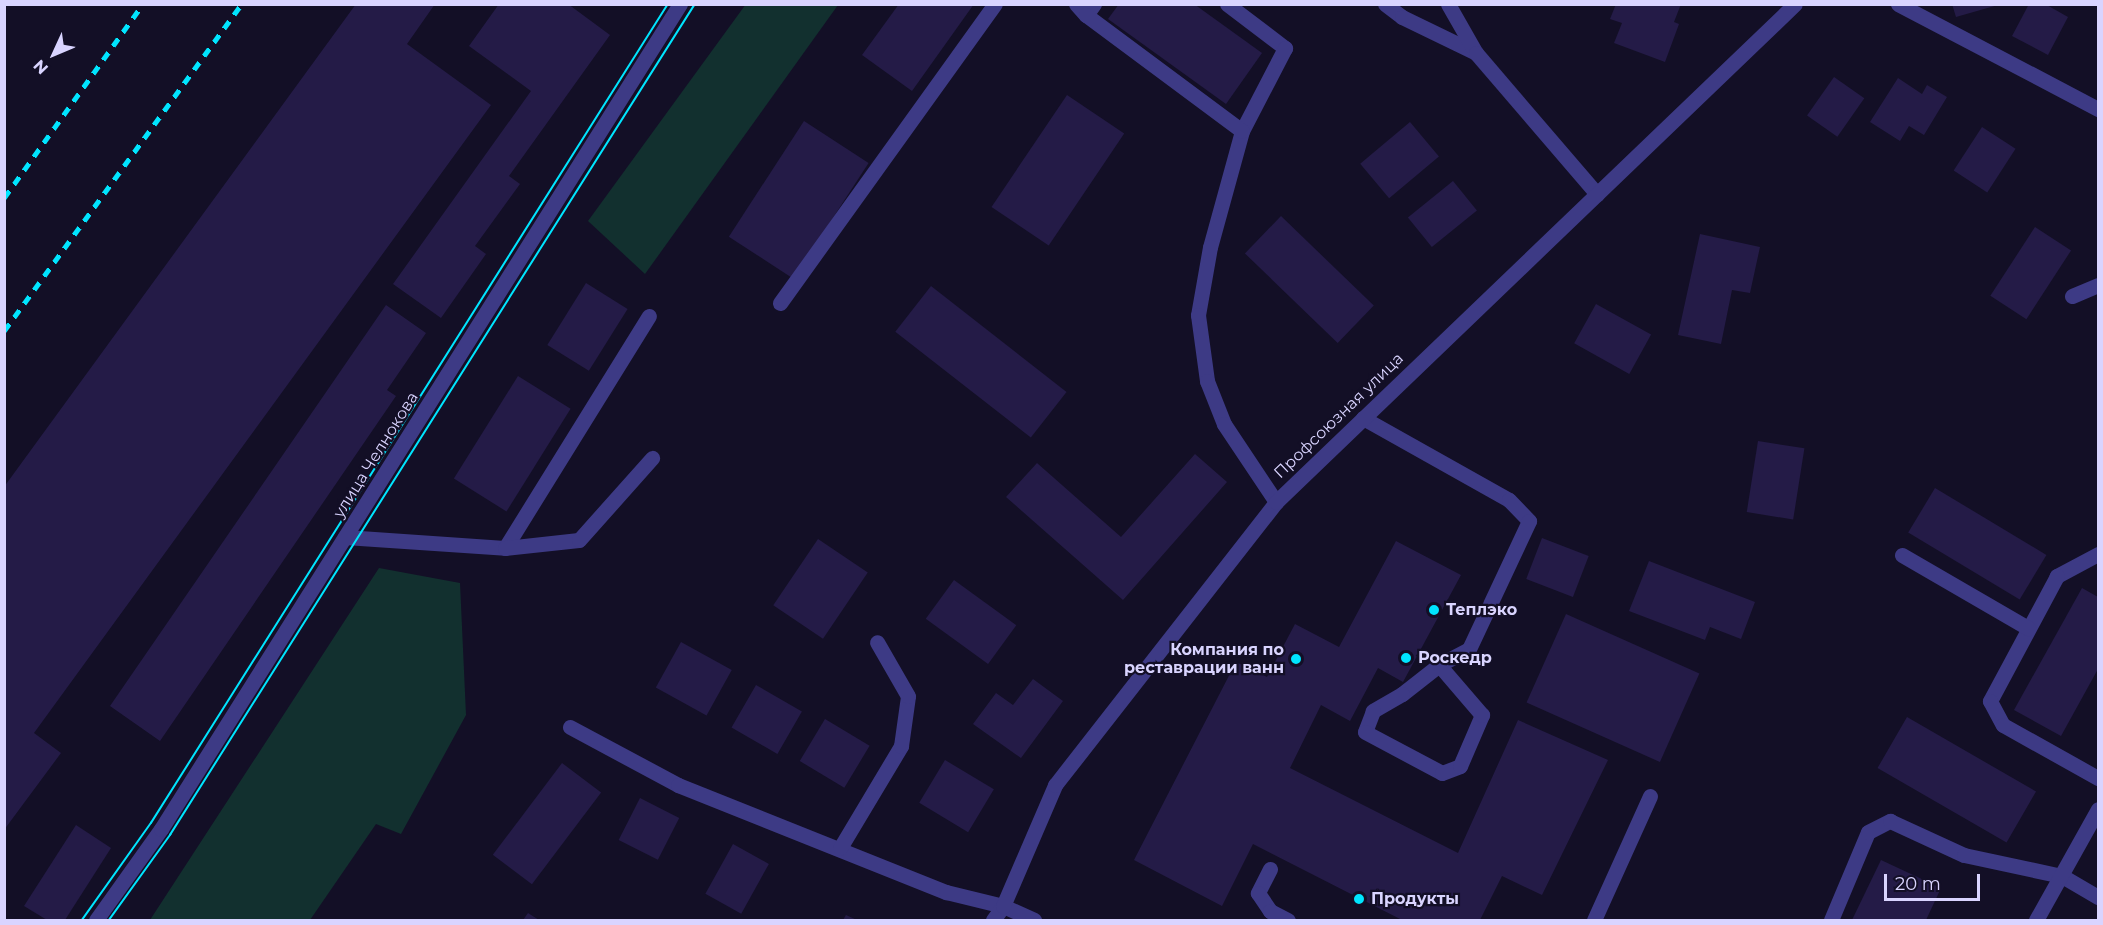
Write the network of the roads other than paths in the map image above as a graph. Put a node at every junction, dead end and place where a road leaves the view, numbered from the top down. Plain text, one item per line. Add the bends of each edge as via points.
1 (680, 4) edge
2 (995, 4) edge
3 (1227, 4) edge
4 (1385, 4) edge
5 (1448, 4) edge
6 (1795, 4) edge
7 (1898, 4) edge
8 (1085, 8) edge
9 (1476, 53) junction
10 (2098, 109) edge
11 (1242, 131) junction
12 (1597, 194) junction
13 (2098, 285) edge
14 (2072, 296) dead end
15 (780, 303) dead end
16 (649, 316) dead end
17 (1363, 418) junction
18 (652, 458) dead end
19 (1276, 502) junction
20 (345, 537) junction
21 (505, 548) junction
22 (2098, 554) edge
23 (1902, 555) dead end
24 (2028, 628) junction
25 (877, 642) dead end
26 (1439, 665) junction
27 (570, 727) dead end
28 (2098, 778) edge
29 (1650, 796) dead end
30 (2098, 809) edge
31 (840, 848) junction
32 (1270, 869) dead end
33 (2062, 876) junction
34 (2098, 897) edge
35 (1004, 906) junction
36 (96, 921) edge
37 (993, 921) edge
38 (1034, 921) edge
39 (1288, 921) edge
40 (1594, 921) edge
41 (1831, 921) edge
42 (2036, 921) edge

1 - 20 street, улица Челнокова
2 - 15 street
3 - 11 street via 1285,48
4 - 9 street via 1402,17
5 - 9 street
6 - 12 street, Профсоюзная улица
7 - 10 street
8 - 11 street
9 - 12 street
11 - 19 street via 1210,247 1198,315 1207,381 1224,424
12 - 17 street, Профсоюзная улица
13 - 14 street
16 - 21 street
17 - 19 street, Профсоюзная улица
17 - 26 street via 1509,500 1529,521 1469,650
18 - 21 street via 579,540
19 - 35 street, Профсоюзная улица via 1054,785
20 - 21 street
20 - 36 street, улица Челнокова via 161,829
22 - 24 street via 2057,576
23 - 24 street
24 - 28 street via 1990,701 2002,725
25 - 31 street via 908,696 901,746
26 - 26 street via 1373,711 1365,732 1442,773 1460,766 1482,715
27 - 31 street via 678,785
29 - 40 street
30 - 33 street
31 - 35 street via 946,892
32 - 39 street via 1258,893 1270,911
33 - 34 street
33 - 41 street via 1964,855 1890,821 1868,832
33 - 42 street
35 - 37 street, Профсоюзная улица
35 - 38 street

